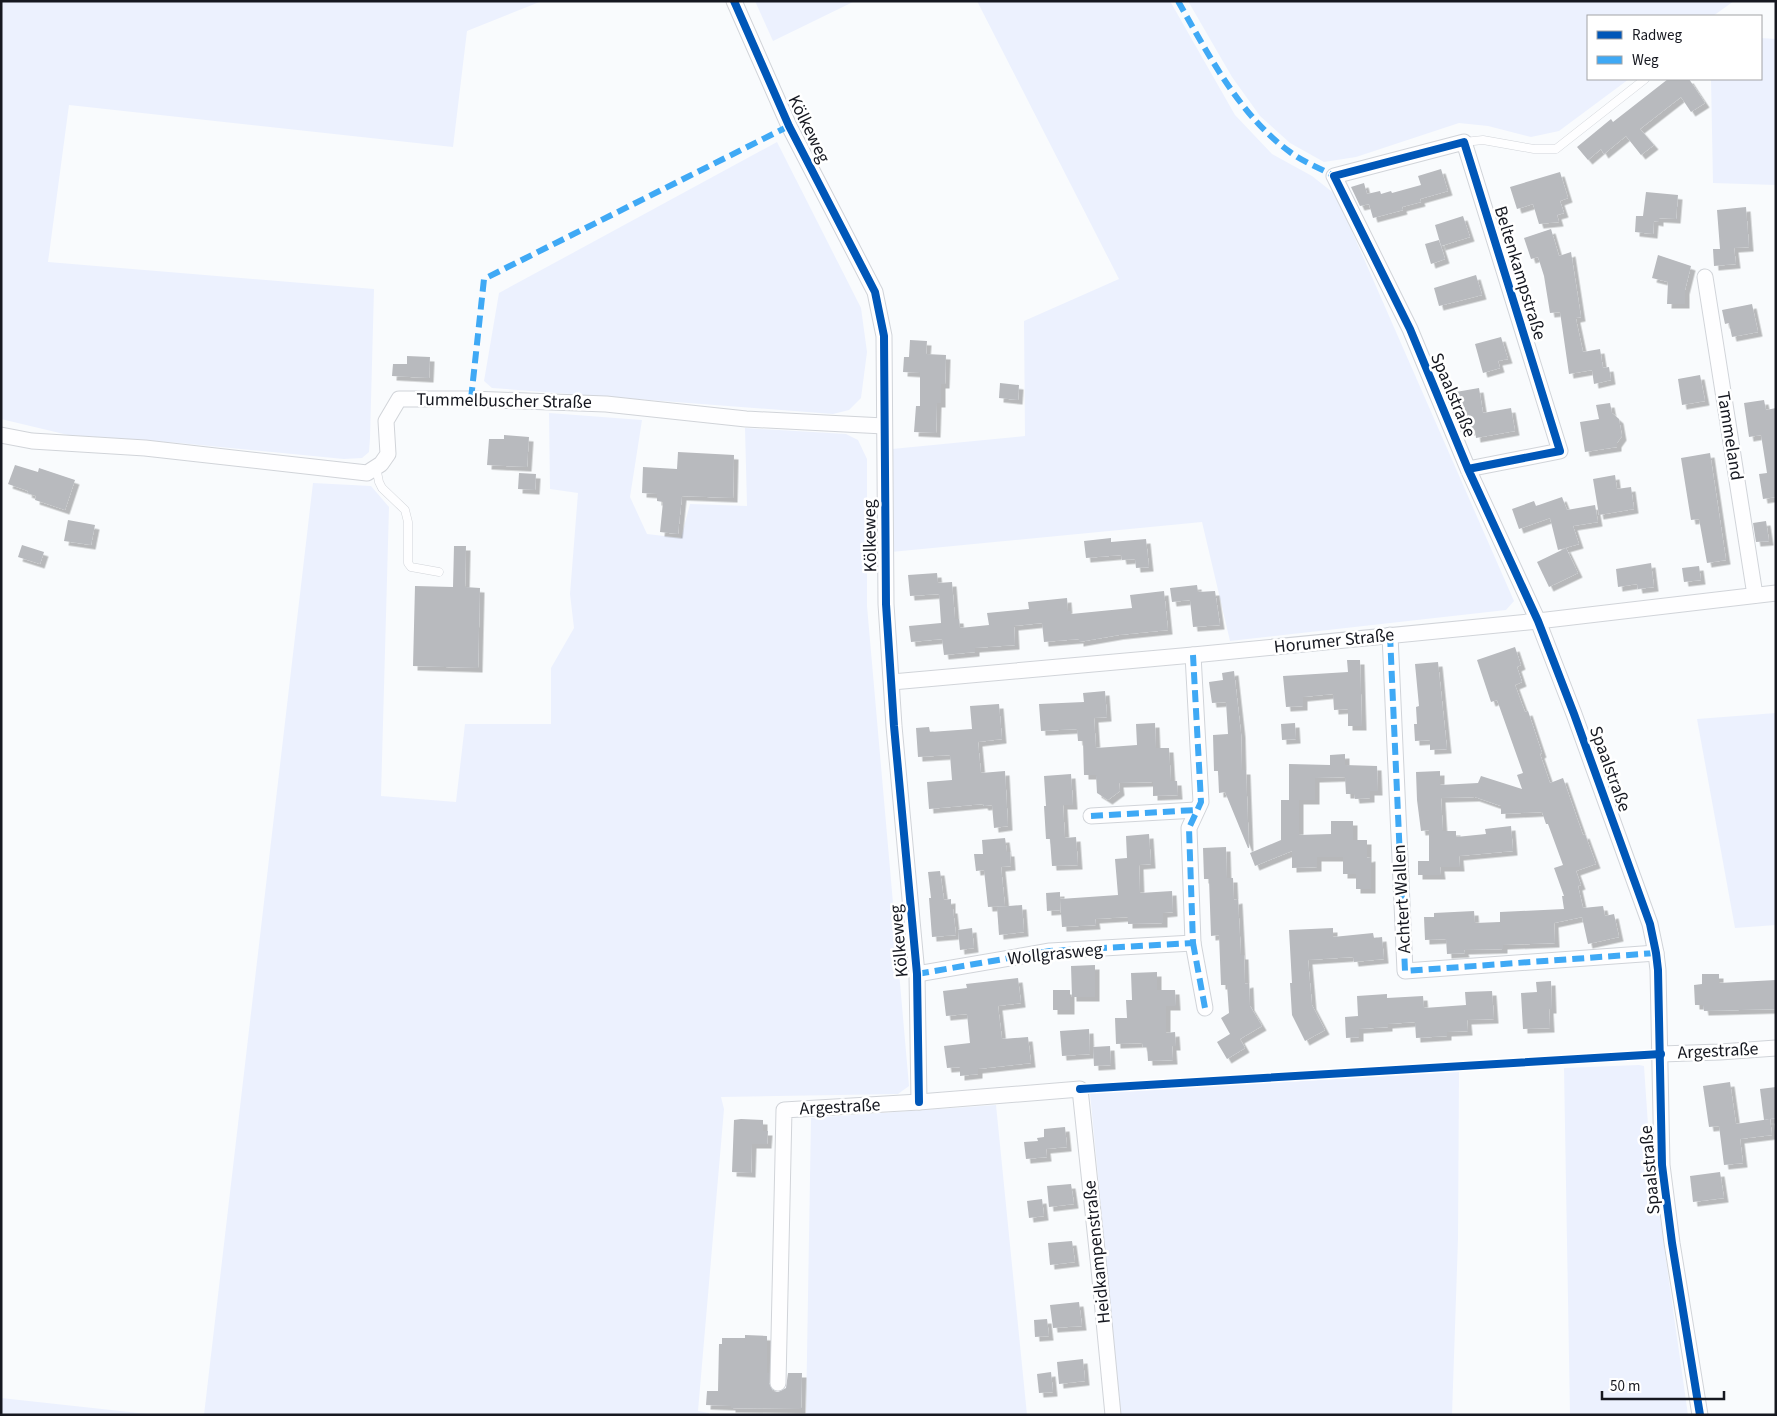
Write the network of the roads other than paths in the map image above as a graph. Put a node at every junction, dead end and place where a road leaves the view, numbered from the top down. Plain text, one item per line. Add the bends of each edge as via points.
1 (734, 1) edge
2 (1644, 80) edge
3 (1464, 142) junction
4 (1705, 277) dead end
5 (884, 426) junction
6 (1, 435) edge
7 (376, 467) junction
8 (1468, 469) junction
9 (439, 572) dead end
10 (1776, 593) edge
11 (1755, 595) junction
12 (1538, 621) junction
13 (1390, 635) junction
14 (1193, 655) junction
15 (892, 682) junction
16 (1196, 810) junction
17 (1091, 816) dead end
18 (1193, 943) junction
19 (1656, 953) junction
20 (917, 974) junction
21 (1205, 1008) dead end
22 (1776, 1048) edge
23 (1661, 1054) junction
24 (1080, 1089) joint
25 (919, 1102) junction
26 (778, 1383) dead end
27 (1113, 1415) edge
28 (1700, 1415) edge

1 - 5 street, Kölkeweg via 789,126 875,292 884,336
2 - 3 lane via 1556,149 1534,149 1483,140
3 - 8 street, Beltenkampstraße via 1560,451
3 - 8 street, Spaalstraße via 1334,176 1410,329
4 - 11 street, Tammeland
5 - 7 street, Tummelbuscher Straße via 746,419 606,404 399,399 386,421 388,454
5 - 15 street, Kölkeweg via 886,604
6 - 7 street via 32,441 145,448 367,473
7 - 9 lane via 382,488 405,510 408,563 411,567
8 - 12 street, Spaalstraße
10 - 11 street, Horumer Straße
11 - 12 street, Horumer Straße
12 - 13 street, Horumer Straße
12 - 19 street, Spaalstraße via 1650,924
13 - 14 street, Horumer Straße
13 - 19 street, Achtert Wallen via 1405,971
14 - 15 street, Horumer Straße
14 - 16 street via 1201,802
15 - 20 street, Kölkeweg
16 - 17 street
16 - 18 street via 1189,828
18 - 20 street, Wollgrasweg via 1050,951
18 - 21 street
19 - 23 street, Spaalstraße
20 - 25 street, Kölkeweg
22 - 23 street, Argestraße
23 - 28 street, Spaalstraße via 1662,1165
24 - 25 street, Argestraße
24 - 27 street, Heidkampenstraße
25 - 26 street, Argestraße via 784,1110

